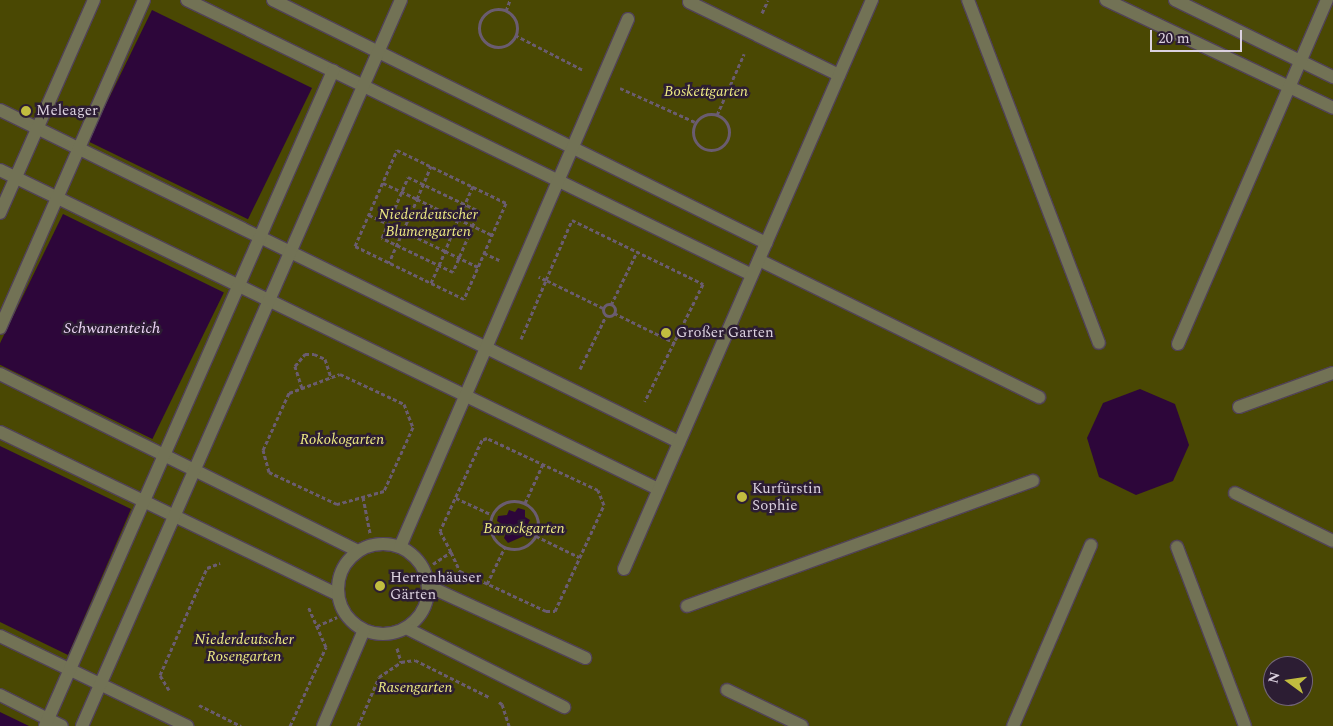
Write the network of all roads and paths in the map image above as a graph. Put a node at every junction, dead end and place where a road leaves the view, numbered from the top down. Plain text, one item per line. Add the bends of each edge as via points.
1 (94, 0) edge
2 (144, 0) edge
3 (187, 0) edge
4 (273, 0) edge
5 (402, 0) edge
6 (510, 0) edge
7 (768, 0) edge
8 (872, 0) edge
9 (968, 0) edge
10 (1106, 0) edge
11 (1175, 0) edge
12 (1327, 0) edge
13 (689, 2) dead end
14 (506, 11) junction
15 (628, 19) dead end
16 (754, 33) junction
17 (378, 52) junction
18 (1301, 61) junction
19 (333, 71) junction
20 (839, 75) junction
21 (1333, 77) edge
22 (364, 86) junction
23 (1289, 87) junction
24 (1333, 108) edge
25 (0, 110) edge
26 (717, 115) junction
27 (37, 128) junction
28 (573, 148) junction
29 (79, 149) junction
30 (431, 166) junction
31 (0, 170) edge
32 (16, 178) junction
33 (559, 181) junction
34 (383, 183) junction
35 (424, 184) junction
36 (473, 186) junction
37 (402, 192) junction
38 (57, 198) junction
39 (417, 199) junction
40 (465, 204) junction
41 (0, 213) edge
42 (369, 214) junction
43 (458, 219) junction
44 (388, 224) junction
45 (473, 226) junction
46 (403, 231) junction
47 (492, 235) junction
48 (261, 237) junction
49 (766, 243) junction
50 (397, 245) junction
51 (445, 251) junction
52 (290, 252) junction
53 (637, 252) junction
54 (459, 258) junction
55 (758, 260) junction
56 (389, 263) junction
57 (438, 265) junction
58 (478, 267) junction
59 (521, 268) junction
60 (752, 275) junction
61 (546, 280) junction
62 (431, 283) junction
63 (239, 286) junction
64 (269, 301) junction
65 (611, 305) junction
66 (603, 308) junction
67 (614, 313) junction
68 (606, 316) junction
69 (0, 328) edge
70 (1099, 342) dead end
71 (675, 343) junction
72 (1178, 344) dead end
73 (528, 345) dead end
74 (487, 347) junction
75 (571, 365) dead end
76 (580, 370) junction
77 (1333, 373) edge
78 (0, 374) edge
79 (588, 374) dead end
80 (331, 378) junction
81 (302, 388) junction
82 (466, 396) junction
83 (1038, 397) dead end
84 (638, 398) dead end
85 (1239, 407) dead end
86 (0, 432) edge
87 (679, 442) junction
88 (165, 454) junction
89 (543, 464) junction
90 (195, 468) junction
91 (1034, 481) dead end
92 (658, 489) junction
93 (1235, 493) dead end
94 (363, 497) junction
95 (456, 498) junction
96 (144, 502) junction
97 (524, 503) junction
98 (492, 515) junction
99 (174, 517) junction
100 (536, 536) junction
101 (1333, 541) edge
102 (372, 545) junction
103 (1091, 545) dead end
104 (400, 547) junction
105 (504, 547) junction
106 (1177, 547) dead end
107 (358, 551) junction
108 (451, 552) junction
109 (580, 557) junction
110 (230, 567) dead end
111 (624, 569) dead end
112 (424, 570) junction
113 (487, 584) junction
114 (428, 586) junction
115 (338, 595) junction
116 (300, 602) dead end
117 (687, 606) dead end
118 (345, 614) junction
119 (317, 626) junction
120 (406, 628) junction
121 (364, 630) junction
122 (0, 636) edge
123 (585, 658) dead end
124 (70, 670) junction
125 (100, 685) junction
126 (727, 690) dead end
127 (174, 693) dead end
128 (0, 695) edge
129 (191, 701) dead end
130 (564, 706) dead end
131 (47, 723) edge
132 (62, 726) edge
133 (82, 726) edge
134 (187, 726) edge
135 (241, 726) edge
136 (290, 726) edge
137 (323, 726) edge
138 (358, 726) edge
139 (509, 726) edge
140 (802, 726) edge
141 (1013, 726) edge
142 (1245, 726) edge

1 - 27 street
2 - 29 street
3 - 19 street
4 - 17 street
5 - 17 street
6 - 14 path
7 - 16 path
8 - 20 street
9 - 70 street
10 - 23 street
11 - 18 street
12 - 18 street
13 - 16 street
14 - 14 path via 514,19 515,35 500,46 488,44 480,34 480,22 494,10
15 - 28 street
16 - 20 street
16 - 26 path
17 - 22 street
17 - 28 street
18 - 21 street
18 - 23 street
19 - 22 street
19 - 48 street
20 - 49 street
22 - 33 street
22 - 52 street
23 - 24 street
23 - 72 street
25 - 27 street
26 - 26 path via 728,127 728,139 714,150 703,148 693,134 695,122 705,114
27 - 29 street
27 - 32 street
28 - 33 street
28 - 49 street
29 - 38 street
29 - 48 street
30 - 34 path via 397,150
30 - 35 path
30 - 36 path
31 - 32 street
32 - 38 street
32 - 41 street
33 - 59 street
33 - 60 street
34 - 37 path
34 - 42 path
35 - 37 path via 408,177
35 - 39 path
35 - 40 path
36 - 40 path
36 - 47 path via 506,203
37 - 39 path
37 - 44 path
38 - 63 street
38 - 69 street
39 - 43 path
39 - 46 path
40 - 43 path
40 - 45 path via 479,211
42 - 44 path
42 - 56 path via 355,246
43 - 45 path
43 - 51 path
44 - 46 path
44 - 50 path via 382,238
45 - 47 path
45 - 54 path
46 - 50 path
46 - 51 path
47 - 58 path
48 - 52 street
48 - 63 street
49 - 55 street
50 - 56 path
50 - 57 path
51 - 54 path
51 - 57 path
52 - 64 street
52 - 74 street
53 - 61 path via 572,220
53 - 65 path
53 - 71 path via 703,284
54 - 57 path via 453,272
54 - 58 path
55 - 60 street
55 - 83 street
56 - 62 path
57 - 62 path
58 - 62 path via 464,299
59 - 61 path
59 - 74 street
60 - 87 street
61 - 66 path
61 - 73 path via 520,341
63 - 64 street
63 - 88 street
64 - 82 street
64 - 90 street
65 - 66 path
65 - 67 path
66 - 68 path
67 - 68 path
67 - 71 path
68 - 76 path
71 - 84 path via 646,402
74 - 82 street
74 - 87 street
75 - 76 path
76 - 79 path
77 - 85 street
78 - 88 street
80 - 81 path
80 - 81 path via 325,359 305,354 295,366
80 - 94 path via 340,374 404,404 413,427 384,490
81 - 94 path via 289,393 263,450 269,472 338,504
82 - 92 street
82 - 104 street
86 - 96 street
87 - 92 street
88 - 90 street
88 - 96 street
89 - 95 path via 487,438 482,440
89 - 97 path
89 - 109 path via 598,490 604,505
90 - 99 street
90 - 107 street
91 - 117 street
92 - 111 street
93 - 101 street
94 - 102 path
95 - 98 path
95 - 108 path via 440,531
96 - 99 street
96 - 124 street
97 - 98 path via 509,501
97 - 100 path via 536,513
98 - 105 path via 491,530
99 - 115 street
99 - 125 street
100 - 105 path via 518,548
100 - 109 path
102 - 104 street
102 - 107 street
103 - 141 street
104 - 112 street
105 - 113 path
106 - 142 street
107 - 115 street via 340,574
108 - 112 path
108 - 113 path via 460,570
109 - 113 path via 555,611 546,611
110 - 127 path via 221,563 207,568 160,675 166,688
112 - 114 street
114 - 120 street via 421,613
114 - 123 street
115 - 118 street
116 - 119 path via 309,607
118 - 119 path
118 - 121 street
119 - 136 path via 326,648
120 - 121 street via 387,634
120 - 130 street
121 - 137 street
122 - 124 street
124 - 125 street
124 - 131 street
125 - 133 street
125 - 134 street
126 - 140 street
128 - 131 street
129 - 135 path
131 - 132 street
138 - 139 path via 379,677 401,662 415,660 502,704

